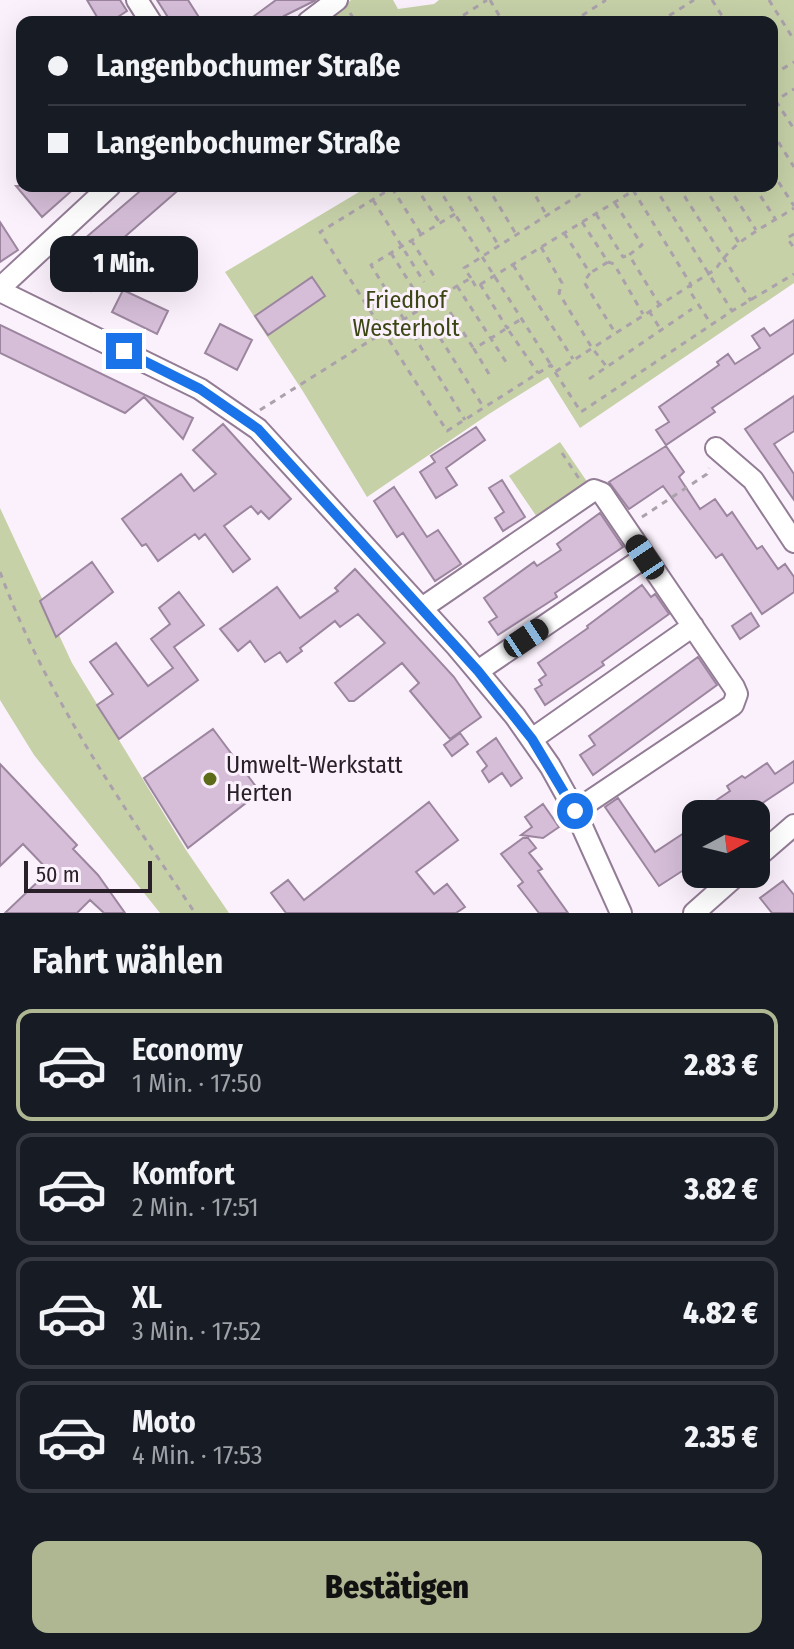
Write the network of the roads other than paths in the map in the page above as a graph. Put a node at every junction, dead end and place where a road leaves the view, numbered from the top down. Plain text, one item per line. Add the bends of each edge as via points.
1 (337, 0) edge
2 (316, 16) edge
3 (104, 192) edge
4 (0, 290) edge
5 (716, 448) road end
6 (794, 542) edge
7 (645, 557) junction
8 (422, 608) junction
9 (693, 626) junction
10 (478, 671) junction
11 (532, 739) junction
12 (575, 811) junction
13 (794, 825) edge
14 (770, 846) edge
15 (722, 888) edge
16 (618, 905) edge
17 (631, 913) edge
18 (694, 913) edge

1 - 2 street
3 - 4 street
4 - 8 street via 200,389 246,419
5 - 6 street via 753,480
7 - 8 street via 602,493 594,490
7 - 9 street
7 - 10 street
8 - 10 street
9 - 11 street
9 - 12 street via 734,687 733,705
10 - 11 street
11 - 12 street
12 - 16 street
13 - 14 street
15 - 18 street
16 - 17 street

